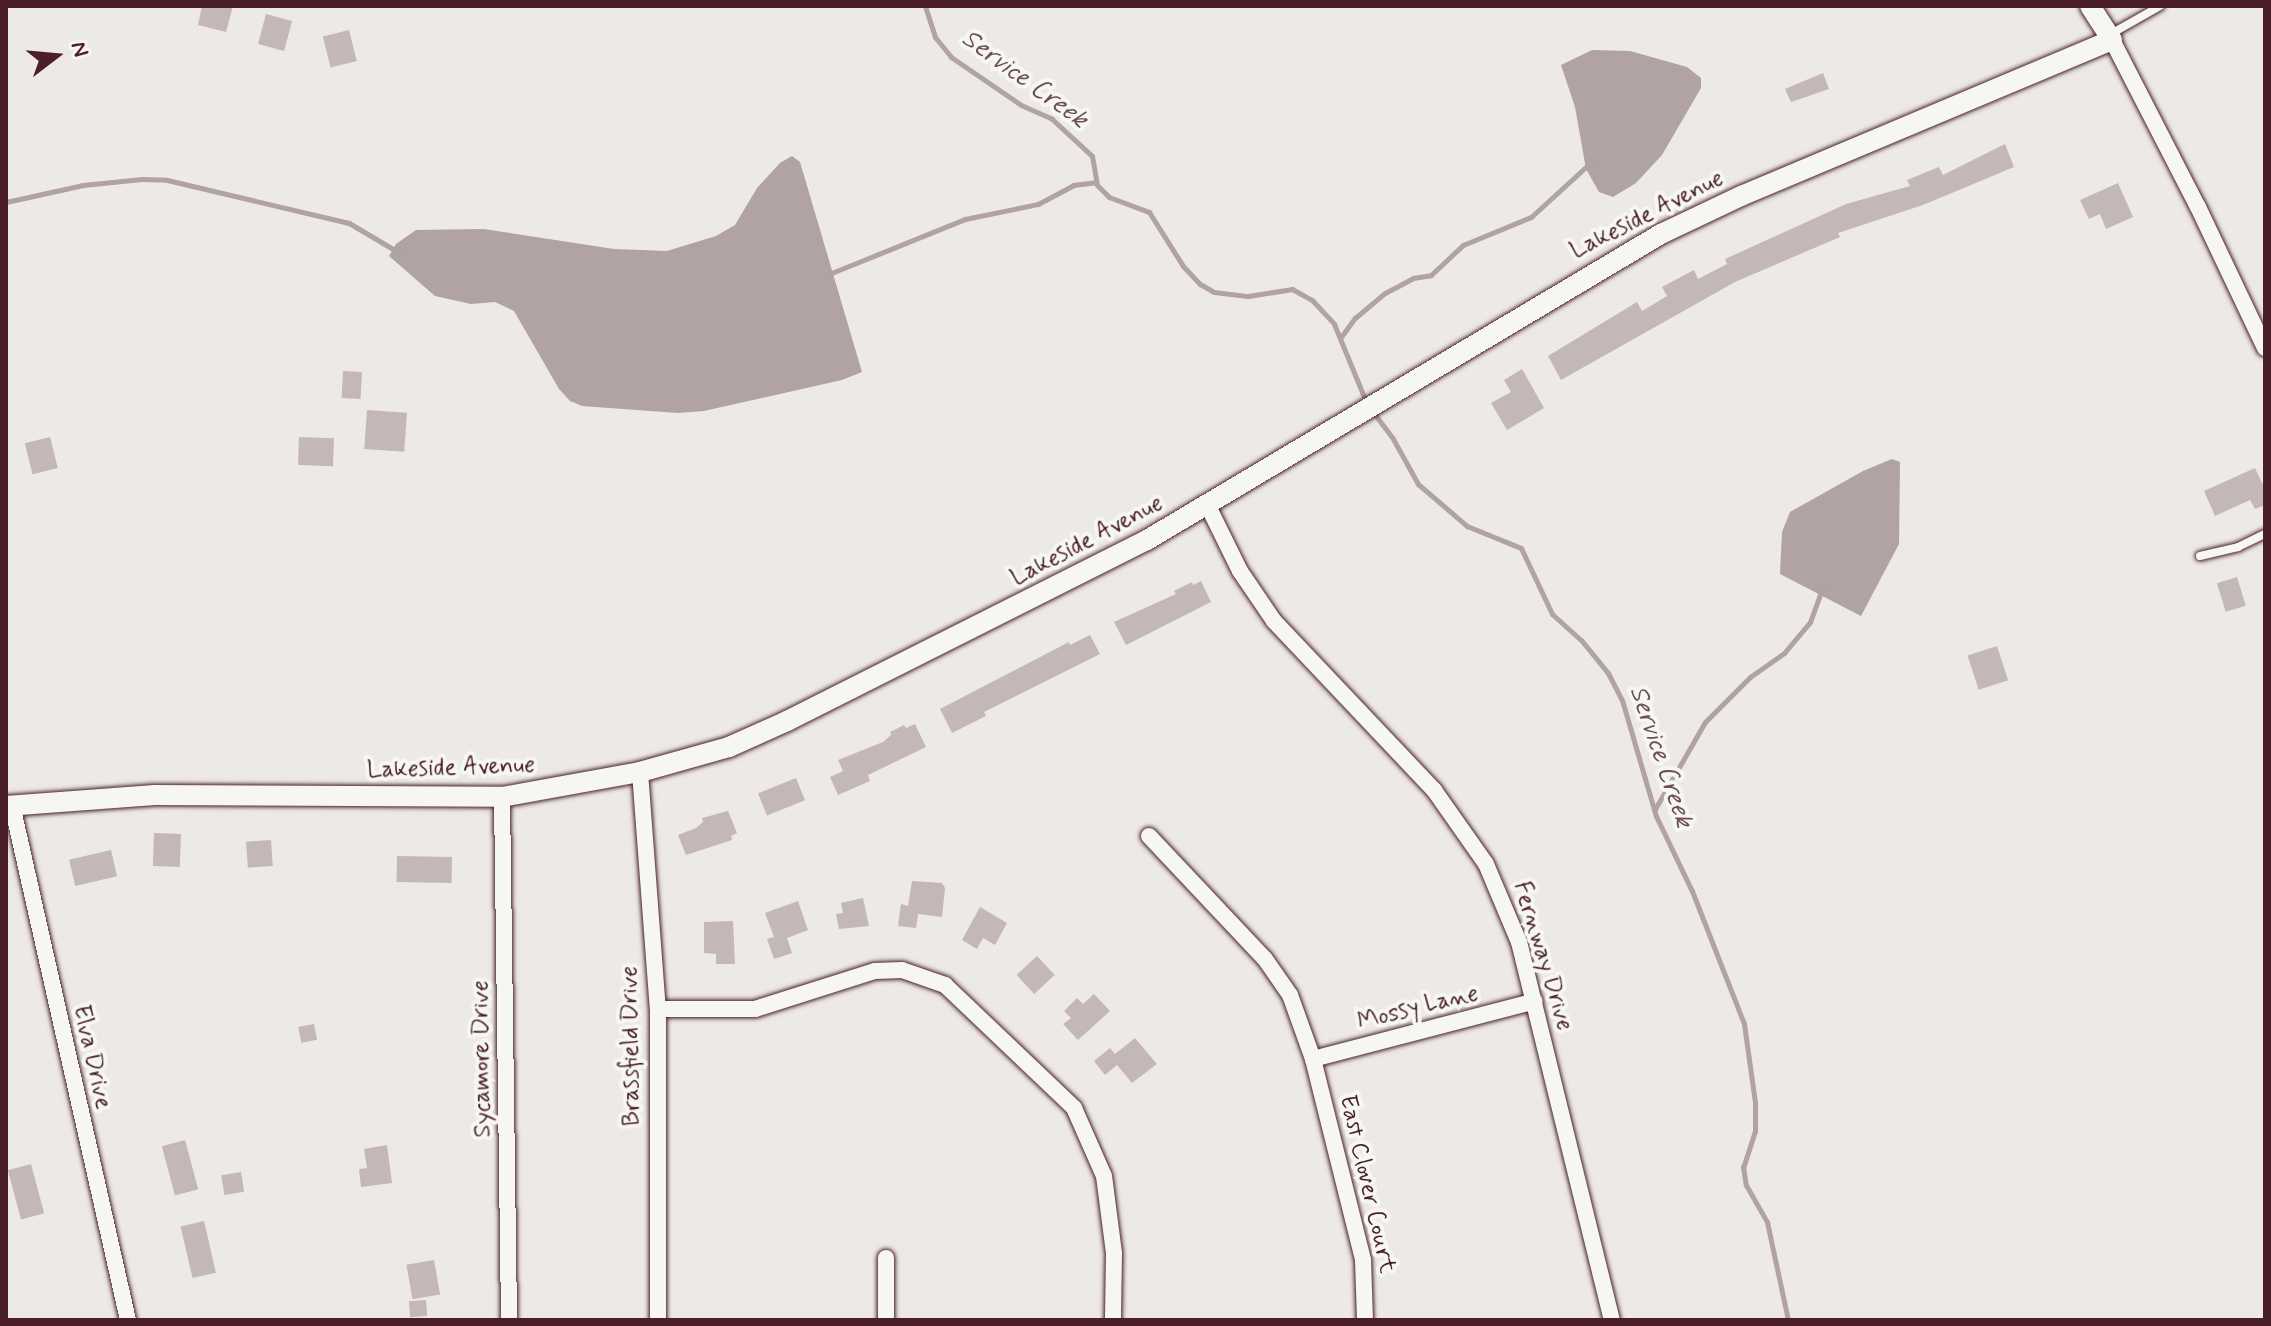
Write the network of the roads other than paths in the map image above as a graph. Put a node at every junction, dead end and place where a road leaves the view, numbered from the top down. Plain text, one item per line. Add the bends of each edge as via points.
1 (2090, 6) edge
2 (2160, 6) edge
3 (2110, 38) junction
4 (2265, 348) edge
5 (1208, 506) junction
6 (2265, 534) edge
7 (2200, 556) dead end
8 (640, 772) junction
9 (502, 797) junction
10 (9, 806) edge
11 (1149, 836) dead end
12 (1535, 1001) junction
13 (658, 1009) junction
14 (1313, 1059) junction
15 (886, 1258) dead end
16 (128, 1320) edge
17 (509, 1320) edge
18 (658, 1320) edge
19 (886, 1320) edge
20 (1113, 1320) edge
21 (1365, 1320) edge
22 (1612, 1320) edge

1 - 3 street
2 - 3 lane
3 - 4 street
3 - 5 street, Lakeside Avenue via 1661,234
5 - 8 street, Lakeside Avenue via 787,721 699,758
5 - 12 street, Fernway Drive via 1240,571 1274,621 1462,825 1506,904
6 - 7 lane
8 - 9 street, Lakeside Avenue
8 - 13 street, Brassfield Drive
9 - 10 street, Lakeside Avenue via 155,795
9 - 17 street, Sycamore Drive
10 - 16 street, Elva Drive
11 - 14 street, East Clover Court via 1272,968 1290,995
12 - 14 street, Mossy Lane
12 - 22 street, Fernway Drive
13 - 18 street, Brassfield Drive
13 - 20 street via 755,1009 875,971 902,970 945,985 1074,1108 1104,1176 1114,1253
14 - 21 street, East Clover Court via 1363,1260
15 - 19 street

